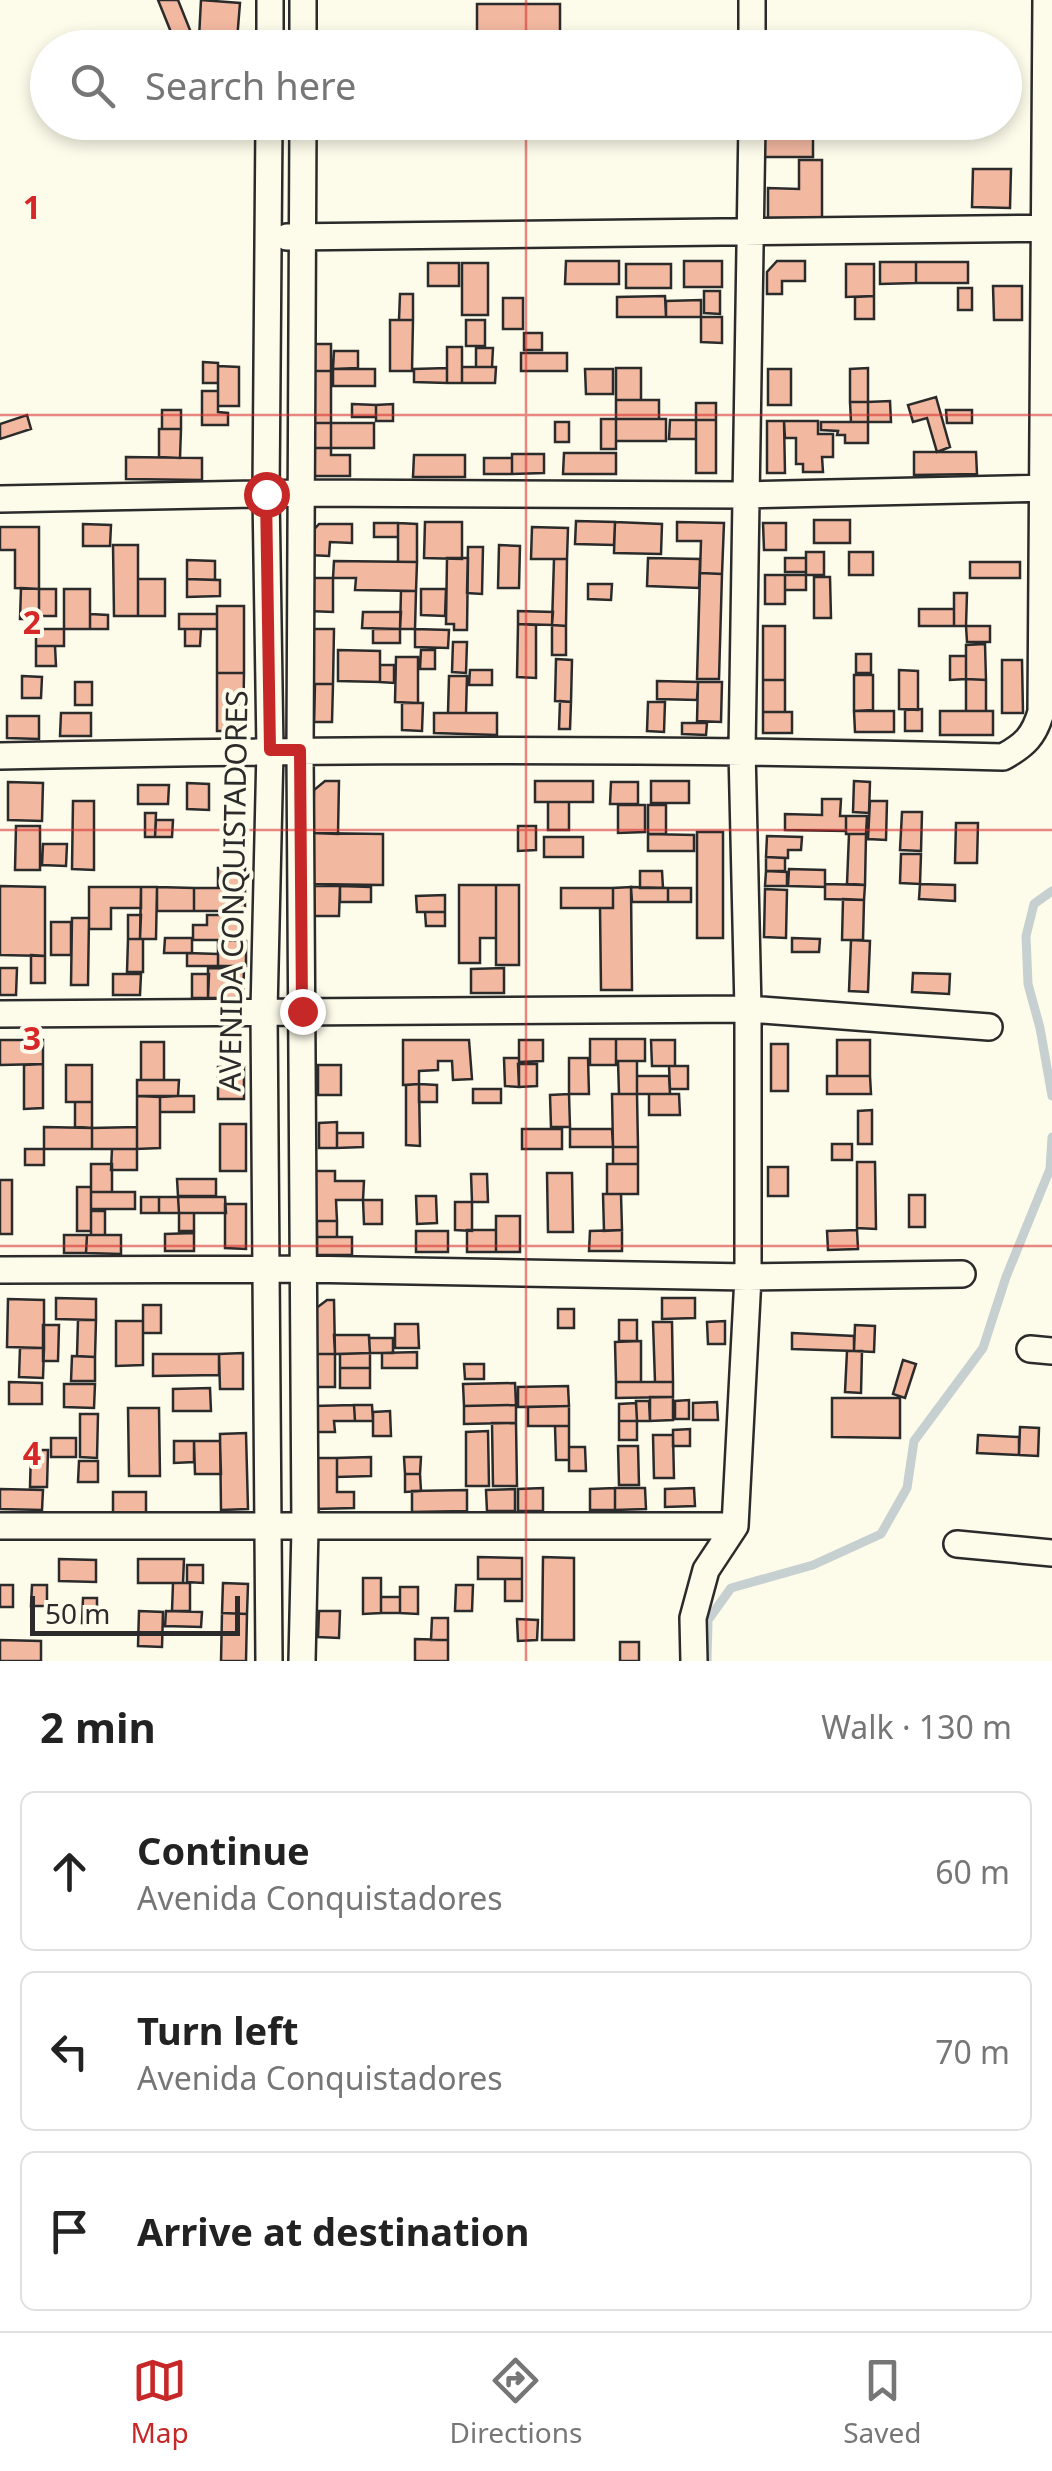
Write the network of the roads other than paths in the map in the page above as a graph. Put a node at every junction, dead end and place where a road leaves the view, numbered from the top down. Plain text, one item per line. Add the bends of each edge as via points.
1 (270, 0) edge
2 (303, 0) edge
3 (752, 0) edge
4 (1046, 0) edge
5 (270, 30) edge
6 (303, 30) edge
7 (752, 30) edge
8 (269, 140) edge
9 (303, 140) edge
10 (752, 140) edge
11 (1048, 227) edge
12 (752, 230) junction
13 (269, 237) junction
14 (303, 237) junction
15 (1048, 488) edge
16 (300, 493) junction
17 (266, 494) junction
18 (745, 495) junction
19 (0, 499) edge
20 (270, 750) junction
21 (300, 750) junction
22 (742, 750) junction
23 (0, 756) edge
24 (748, 1009) junction
25 (264, 1010) junction
26 (302, 1011) junction
27 (0, 1014) edge
28 (989, 1027) dead end
29 (301, 1268) junction
30 (266, 1269) junction
31 (0, 1270) edge
32 (962, 1274) dead end
33 (748, 1277) junction
34 (0, 1526) edge
35 (736, 1526) junction
36 (268, 1528) junction
37 (305, 1528) junction
38 (957, 1544) dead end
39 (1052, 1552) edge
40 (269, 1661) edge
41 (302, 1661) edge
42 (694, 1661) edge

1 - 5 street
2 - 6 street
3 - 7 street
4 - 11 street
8 - 13 street, AVENIDA CONQUISTADORES
9 - 14 street, AVENIDA CONQUISTADORES
10 - 12 street
11 - 12 street
11 - 15 street
12 - 14 street
12 - 18 street
13 - 14 street
13 - 17 street, AVENIDA CONQUISTADORES
14 - 16 street, AVENIDA CONQUISTADORES
15 - 18 street
15 - 22 street via 1041,712 1034,735 1019,749 1003,757
16 - 17 street
16 - 18 street
16 - 21 street, AVENIDA CONQUISTADORES
17 - 19 street
17 - 20 street, AVENIDA CONQUISTADORES
18 - 22 street
20 - 21 street
20 - 23 street
20 - 25 street, AVENIDA CONQUISTADORES
21 - 22 street
21 - 26 street, AVENIDA CONQUISTADORES
22 - 24 street
24 - 26 street
24 - 28 street
24 - 33 street
25 - 26 street
25 - 27 street
25 - 30 street, AVENIDA CONQUISTADORES
26 - 29 street, AVENIDA CONQUISTADORES
29 - 30 street
29 - 33 street
29 - 37 street, AVENIDA CONQUISTADORES
30 - 31 street
30 - 36 street, AVENIDA CONQUISTADORES
32 - 33 street
33 - 35 street
34 - 36 street
35 - 37 street
35 - 42 street via 706,1570 693,1618
36 - 37 street
36 - 40 street, AVENIDA CONQUISTADORES
37 - 41 street, AVENIDA CONQUISTADORES
38 - 39 street

